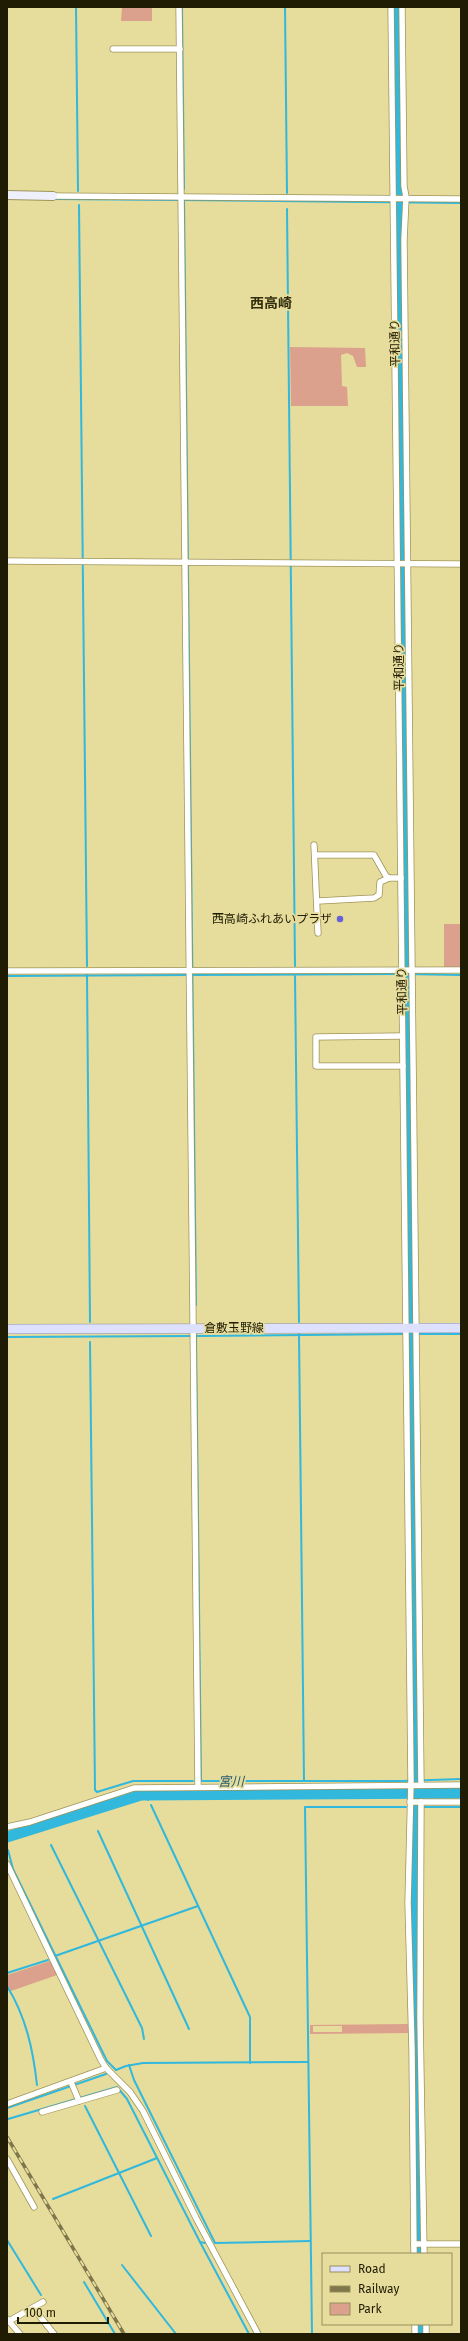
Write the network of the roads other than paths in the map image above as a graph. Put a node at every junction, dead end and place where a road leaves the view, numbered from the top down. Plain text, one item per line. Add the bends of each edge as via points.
1 (179, 7) edge
2 (391, 7) edge
3 (402, 7) edge
4 (113, 49) dead end
5 (180, 49) junction
6 (7, 195) edge
7 (53, 196) joint
8 (181, 198) junction
9 (461, 199) edge
10 (393, 200) junction
11 (405, 200) junction
12 (7, 561) edge
13 (187, 562) junction
14 (403, 563) junction
15 (461, 564) edge
16 (314, 845) dead end
17 (315, 855) junction
18 (389, 878) junction
19 (401, 878) junction
20 (318, 901) junction
21 (318, 933) dead end
22 (403, 970) junction
23 (461, 970) edge
24 (7, 971) edge
25 (412, 972) junction
26 (191, 973) junction
27 (402, 1036) junction
28 (402, 1066) junction
29 (410, 1328) junction
30 (461, 1328) edge
31 (7, 1329) edge
32 (193, 1333) junction
33 (415, 1782) junction
34 (461, 1785) edge
35 (198, 1787) junction
36 (461, 1802) edge
37 (416, 1803) junction
38 (7, 1827) edge
39 (7, 1864) edge
40 (106, 2068) junction
41 (72, 2084) junction
42 (117, 2090) dead end
43 (79, 2099) junction
44 (7, 2104) edge
45 (42, 2112) dead end
46 (7, 2159) edge
47 (34, 2207) dead end
48 (419, 2244) junction
49 (461, 2244) edge
50 (414, 2253) edge
51 (424, 2253) edge
52 (43, 2302) dead end
53 (33, 2308) junction
54 (8, 2320) edge
55 (20, 2334) edge
56 (54, 2334) edge
57 (258, 2334) edge

1 - 5 street
2 - 10 street, 平和通り
3 - 11 street
4 - 5 street
5 - 8 street
6 - 7 street
7 - 8 street
8 - 10 street
8 - 13 street
9 - 11 street
10 - 11 street
10 - 14 street, 平和通り
11 - 14 street
12 - 13 street
13 - 14 street
13 - 26 street
14 - 15 street
14 - 19 street, 平和通り
14 - 25 street
16 - 17 street
17 - 18 street via 374,855
17 - 20 street
18 - 19 street
18 - 20 street via 380,882 379,895 374,898
19 - 22 street, 平和通り
20 - 21 street
22 - 25 street
22 - 26 street
22 - 27 street, 平和通り
23 - 25 street
24 - 26 street
25 - 29 street
26 - 32 street
27 - 28 street, 平和通り
27 - 28 street via 316,1037 316,1066
28 - 29 street, 平和通り
29 - 30 main road, 倉敷玉野線
29 - 32 main road, 倉敷玉野線
29 - 33 street
29 - 33 street
31 - 32 main road, 倉敷玉野線
32 - 35 street
33 - 34 street
33 - 35 street
33 - 37 street
35 - 38 street via 134,1788
36 - 37 street
37 - 48 street via 420,2016
37 - 48 street via 408,1904
39 - 40 street
40 - 41 street
40 - 57 street via 130,2092 143,2111
41 - 43 street
41 - 44 street
42 - 43 street
43 - 45 street
46 - 47 street
48 - 49 street
48 - 50 street
48 - 51 street
52 - 53 street
53 - 54 street
53 - 56 street
54 - 55 street

